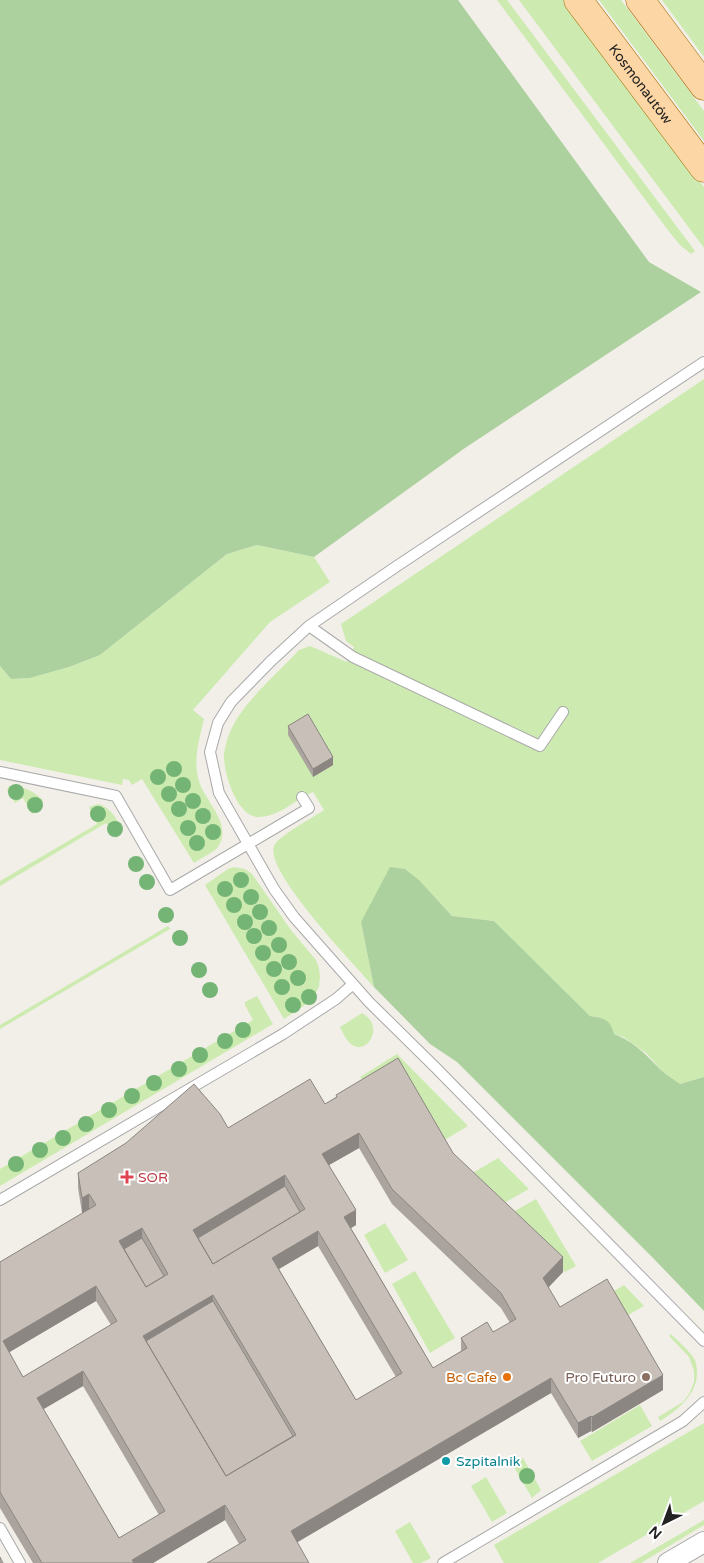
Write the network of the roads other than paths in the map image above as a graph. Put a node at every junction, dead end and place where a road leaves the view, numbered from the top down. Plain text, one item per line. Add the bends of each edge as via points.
1 (578, 0) edge
2 (640, 0) edge
3 (704, 86) edge
4 (704, 168) edge
5 (704, 362) edge
6 (309, 626) junction
7 (564, 712) dead end
8 (0, 772) edge
9 (302, 797) dead end
10 (248, 844) junction
11 (352, 985) junction
12 (0, 1200) edge
13 (704, 1341) edge
14 (704, 1402) edge
15 (0, 1528) edge
16 (704, 1542) edge
17 (20, 1563) edge
18 (443, 1563) edge
19 (668, 1563) edge

1 - 4 main road, Kosmonautów
2 - 3 main road
5 - 6 lane
6 - 7 lane via 353,657 540,746
6 - 10 lane via 231,702 218,722 210,752 219,793
8 - 10 lane via 116,796 170,890
9 - 10 lane via 309,808
10 - 11 lane via 283,903
11 - 12 lane via 336,1000 283,1034
11 - 13 lane
14 - 18 lane via 683,1421
15 - 17 lane
16 - 19 street

